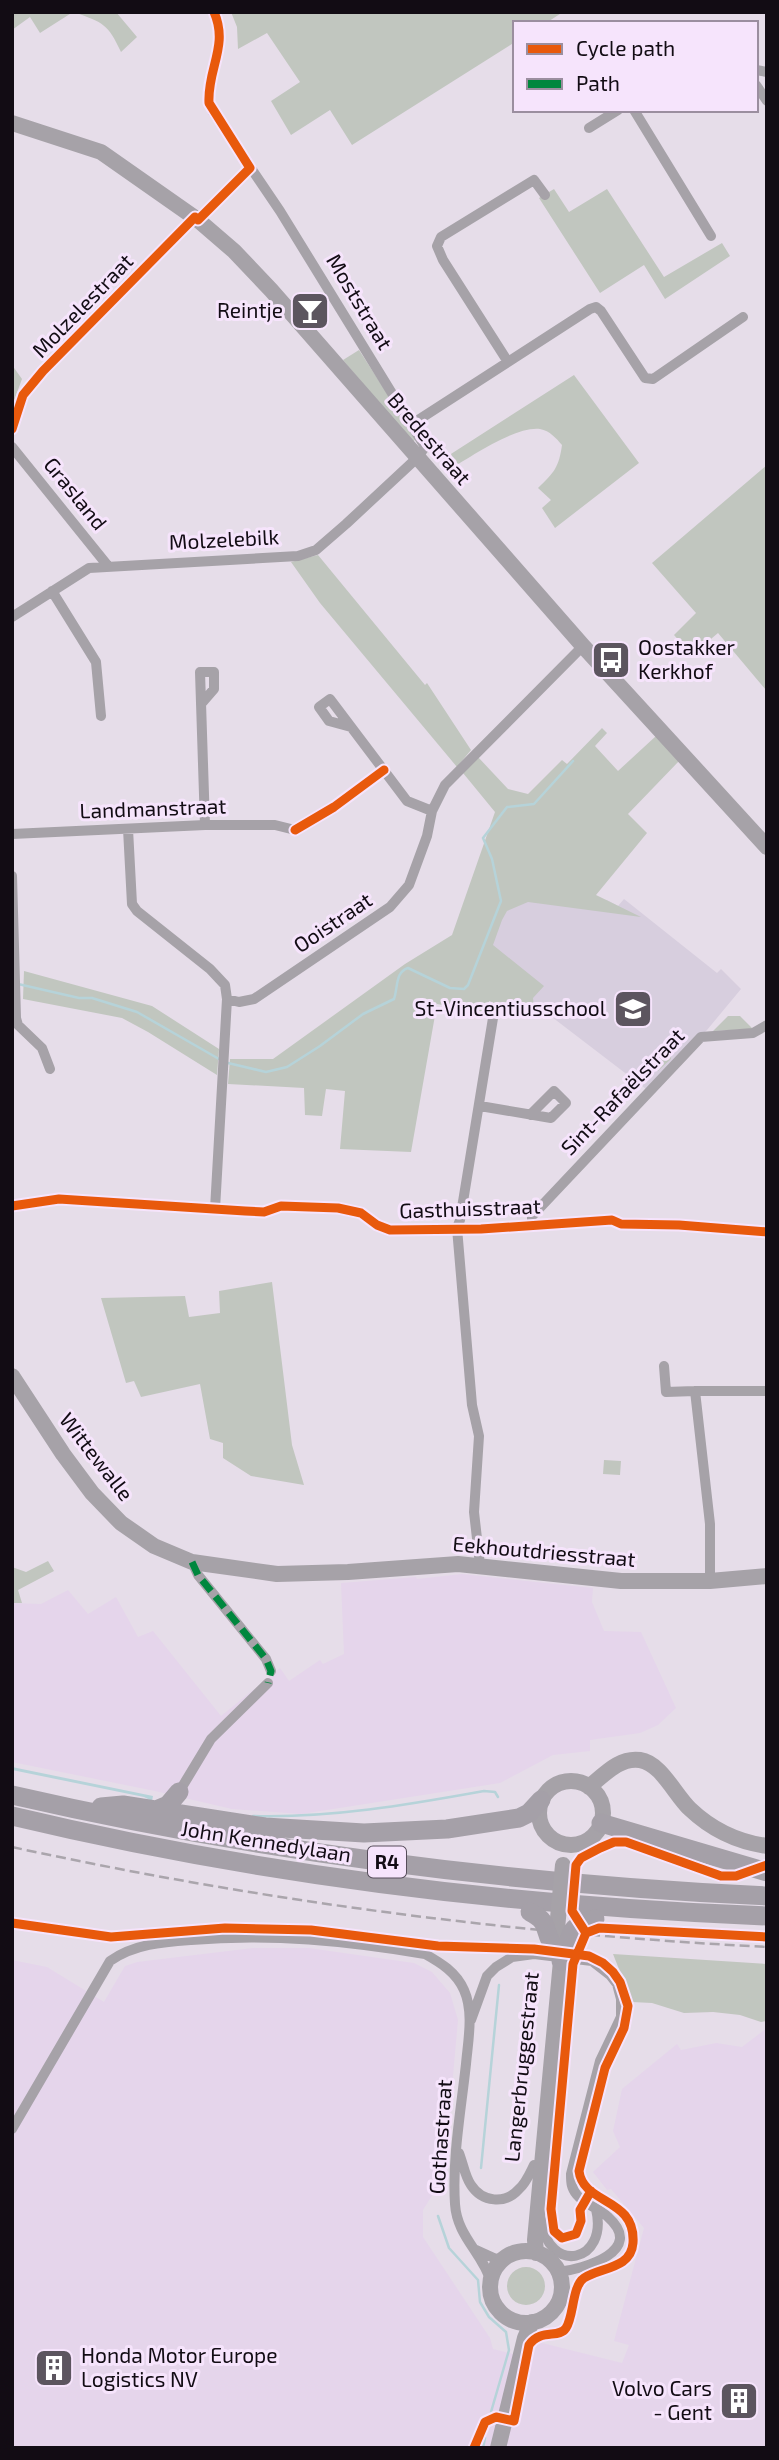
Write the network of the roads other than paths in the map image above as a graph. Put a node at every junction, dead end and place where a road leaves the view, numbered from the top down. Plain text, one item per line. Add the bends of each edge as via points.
1 (214, 12) edge
2 (615, 112) edge
3 (635, 112) edge
4 (12, 123) edge
5 (589, 128) dead end
6 (250, 168) junction
7 (545, 195) dead end
8 (196, 218) junction
9 (710, 236) dead end
10 (743, 317) dead end
11 (508, 362) junction
12 (412, 424) junction
13 (12, 429) edge
14 (12, 447) edge
15 (417, 458) junction
16 (108, 566) junction
17 (51, 591) junction
18 (12, 617) edge
19 (583, 646) junction
20 (201, 704) dead end
21 (101, 716) dead end
22 (351, 727) dead end
23 (432, 811) junction
24 (205, 825) junction
25 (128, 829) junction
26 (295, 830) dead end
27 (12, 834) edge
28 (767, 847) edge
29 (12, 876) edge
30 (227, 999) junction
31 (494, 1012) dead end
32 (767, 1025) edge
33 (50, 1069) dead end
34 (480, 1106) junction
35 (530, 1115) dead end
36 (12, 1206) edge
37 (215, 1209) junction
38 (532, 1225) junction
39 (457, 1228) junction
40 (767, 1232) edge
41 (664, 1366) dead end
42 (12, 1376) edge
43 (695, 1391) junction
44 (767, 1391) edge
45 (192, 1562) junction
46 (480, 1565) junction
47 (767, 1576) edge
48 (710, 1581) junction
49 (271, 1671) dead end
50 (268, 1683) dead end
51 (12, 1787) edge
52 (589, 1787) junction
53 (179, 1792) junction
54 (12, 1795) edge
55 (541, 1800) junction
56 (100, 1807) junction
57 (156, 1810) junction
58 (191, 1815) junction
59 (12, 1816) edge
60 (35, 1821) junction
61 (601, 1823) junction
62 (560, 1844) junction
63 (577, 1845) junction
64 (767, 1846) edge
65 (567, 1865) junction
66 (767, 1872) edge
67 (767, 1888) edge
68 (767, 1896) edge
69 (767, 1916) edge
70 (767, 1928) edge
71 (558, 1959) junction
72 (470, 2025) junction
73 (12, 2129) edge
74 (458, 2148) junction
75 (534, 2165) junction
76 (539, 2203) junction
77 (596, 2209) junction
78 (472, 2248) junction
79 (521, 2254) junction
80 (558, 2272) junction
81 (491, 2282) junction
82 (510, 2319) junction
83 (532, 2322) junction
84 (518, 2370) junction
85 (498, 2448) edge

1 - 6 street, Moststraat via 220,44 209,103
2 - 5 street
3 - 9 street
4 - 8 street, Bredestraat via 101,152
6 - 8 street
6 - 12 street, Moststraat
7 - 11 street via 534,180 440,237 437,246
8 - 13 street, Molzelestraat via 43,370 23,395
8 - 15 street, Bredestraat via 271,290
10 - 11 street via 653,379 645,378 596,307
11 - 12 street
12 - 15 street, Moststraat via 425,447
14 - 16 street, Grasland
15 - 16 street, Molzelebilk via 316,550 298,556
15 - 19 street, Bredestraat
16 - 17 street, Molzelebilk via 89,568
17 - 18 street, Molzelebilk
17 - 21 street via 96,662
19 - 23 street, Ooistraat via 445,785
19 - 28 street, Bredestraat
20 - 24 street
22 - 23 street via 407,801
23 - 30 street, Ooistraat via 409,885 390,907 254,999
24 - 25 street, Landmanstraat
24 - 26 street, Landmanstraat via 275,825
25 - 27 street, Landmanstraat
25 - 30 street via 132,905 210,969 225,985
29 - 33 street via 18,1025 42,1048
30 - 37 street
31 - 34 street
32 - 38 street, Sint-Rafaëlstraat via 744,1035 701,1037 531,1216
34 - 35 street
34 - 39 street
36 - 37 street, Gasthuisstraat via 59,1199
37 - 39 street, Gasthuisstraat via 338,1208 361,1213 390,1230
38 - 39 street, Gasthuisstraat
38 - 40 street, Gasthuisstraat via 612,1220
39 - 46 street, Gasthuisstraat via 472,1405 479,1436 474,1511
41 - 43 street via 666,1392
42 - 45 street, Wittewalle via 63,1454 121,1523 154,1546
43 - 44 street
43 - 48 street via 710,1524
45 - 46 street, Eekhoutdriesstraat via 288,1574
45 - 49 street
46 - 48 street, Eekhoutdriesstraat via 621,1581
47 - 48 street, Eekhoutdriesstraat
50 - 53 street via 211,1739
51 - 56 highway, John Kennedylaan / R4
52 - 55 street via 563,1782
52 - 61 street via 601,1803
52 - 64 street via 618,1763 641,1760 658,1770 704,1821 749,1844
53 - 57 highway
53 - 58 highway via 181,1807
54 - 68 highway, John Kennedylaan / R4 via 126,1821 440,1869
55 - 58 highway via 519,1818 392,1832 292,1830
55 - 62 street, Langerbruggestraat via 538,1811 544,1831
56 - 57 highway
56 - 67 highway, John Kennedylaan / R4 via 435,1859
57 - 58 highway
59 - 60 highway, John Kennedylaan / R4
60 - 69 highway, John Kennedylaan / R4 via 237,1862 425,1889
60 - 71 highway, bridge via 252,1873 396,1897 530,1912 547,1925
61 - 63 street, Langerbruggestraat via 592,1837
61 - 66 highway
62 - 63 street
62 - 65 street, Langerbruggestraat
63 - 65 street, Langerbruggestraat
65 - 71 street, Langerbruggestraat, bridge
70 - 71 highway, bridge via 596,1919 574,1928 567,1950
71 - 75 street, Langerbruggestraat
71 - 76 street, Langerbruggestraat
72 - 73 street via 463,1987 453,1973 425,1954 268,1937 133,1948 110,1961
72 - 74 street, Gothastraat
72 - 77 street via 488,1976 512,1957 534,1954 592,1961 617,1984 621,2017 600,2061 571,2174 577,2196
74 - 75 street via 469,2184 493,2200 519,2190
74 - 78 street, Gothastraat via 455,2206 459,2226
75 - 79 street, Langerbruggestraat
76 - 77 street via 545,2239 558,2253 570,2256 590,2249 596,2240
76 - 79 street, Langerbruggestraat via 535,2240
77 - 80 street via 617,2226 614,2253
78 - 79 street via 496,2259
78 - 81 street, Gothastraat
79 - 80 street via 549,2260
79 - 81 street, Langerbruggestraat via 496,2267
80 - 83 street via 559,2300 546,2317
81 - 82 street via 495,2304
82 - 83 street
82 - 84 street via 517,2337
83 - 84 street
84 - 85 street

